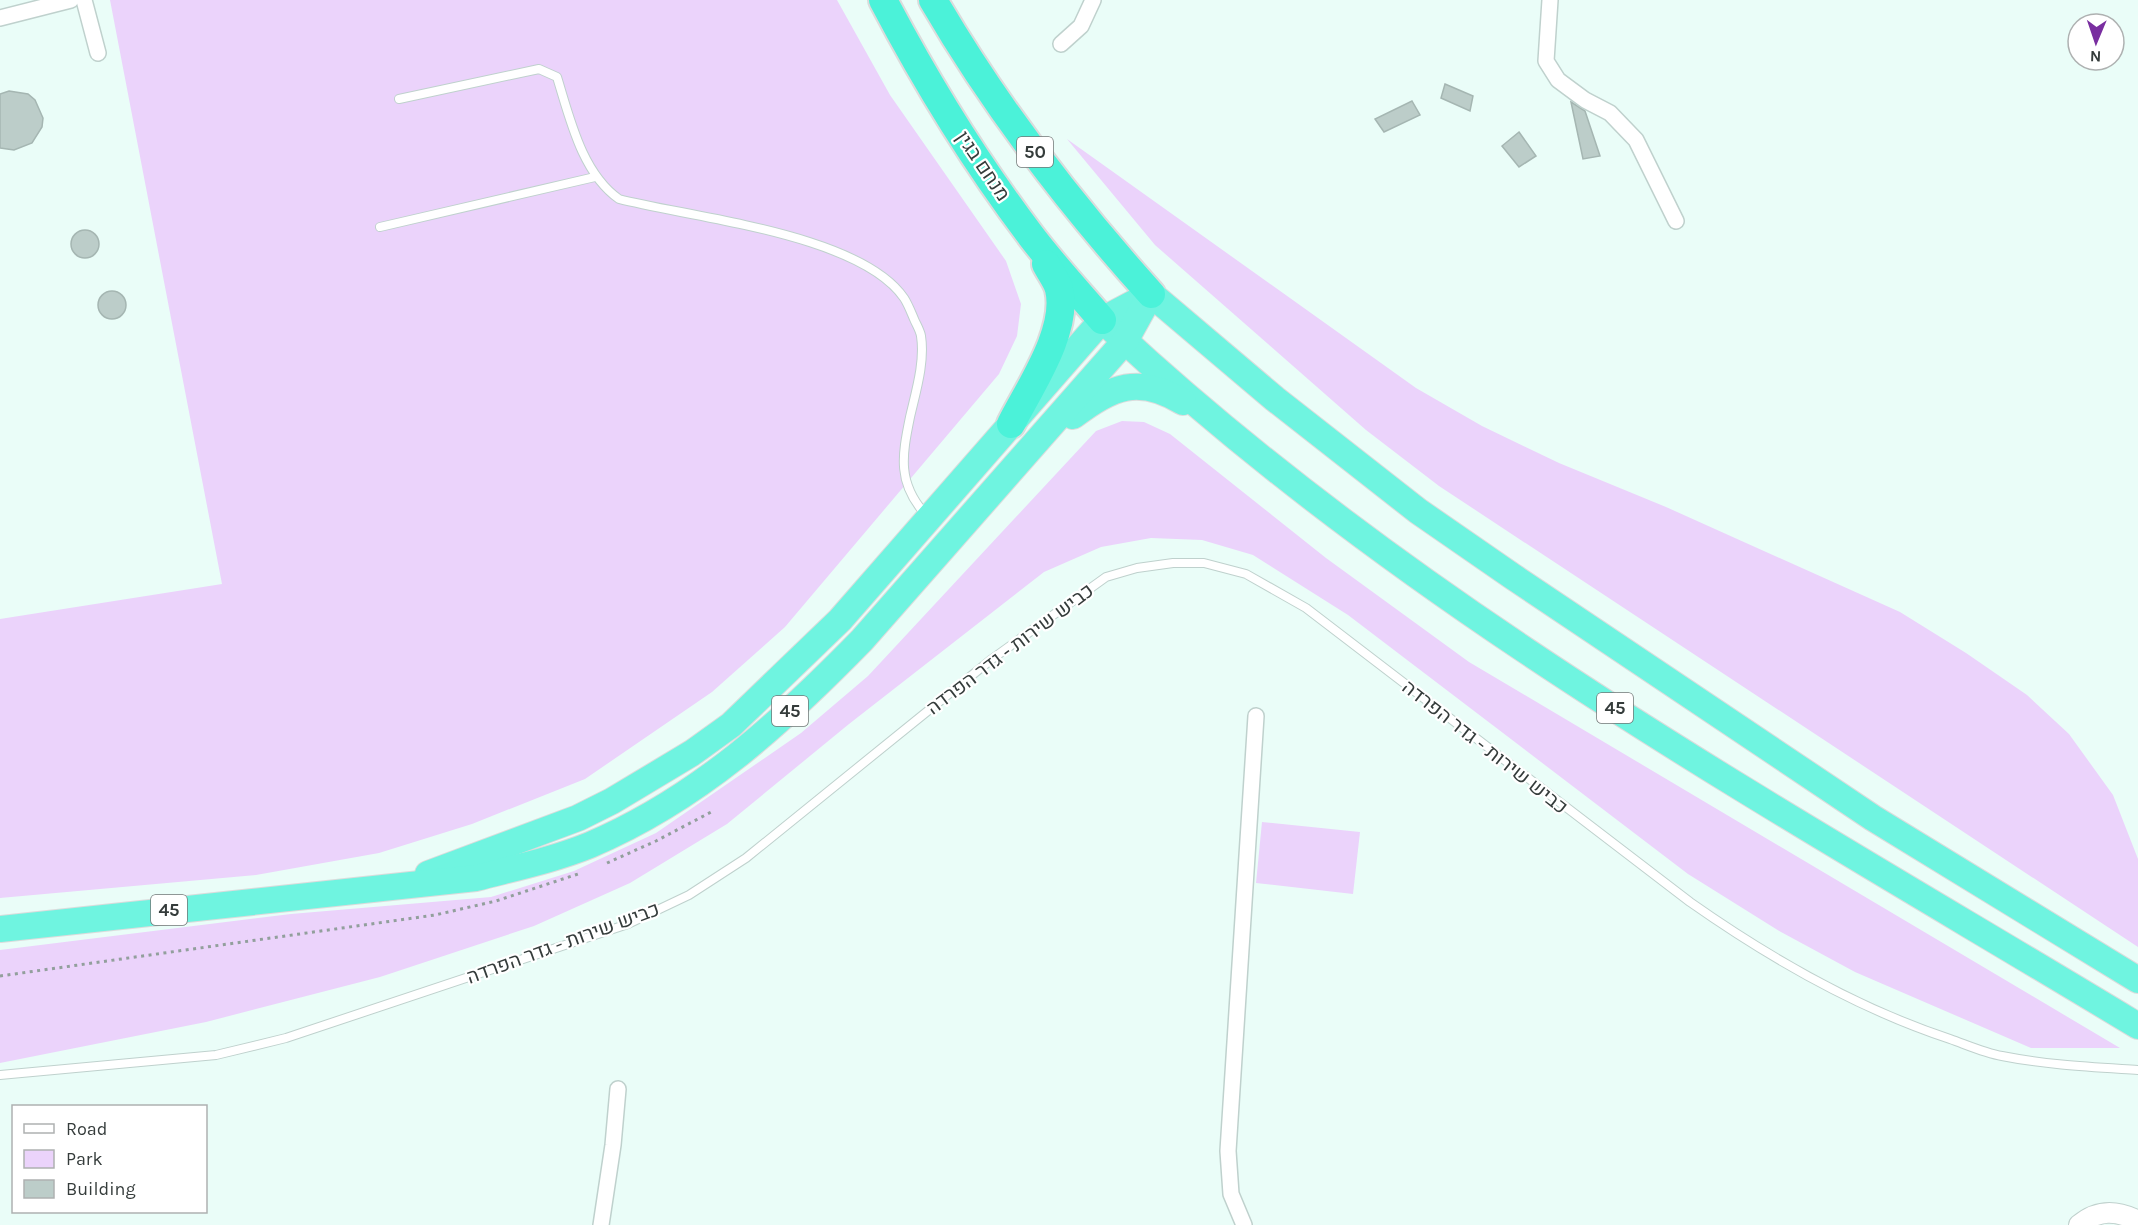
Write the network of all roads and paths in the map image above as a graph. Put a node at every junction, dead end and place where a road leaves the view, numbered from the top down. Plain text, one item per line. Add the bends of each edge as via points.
1 (72, 0) edge
2 (84, 0) edge
3 (883, 0) edge
4 (933, 0) edge
5 (1093, 0) edge
6 (1550, 0) edge
7 (0, 18) edge
8 (1061, 44) dead end
9 (98, 54) dead end
10 (399, 99) dead end
11 (595, 177) junction
12 (1676, 221) dead end
13 (380, 227) dead end
14 (1031, 236) junction
15 (1151, 294) junction
16 (1102, 320) junction
17 (1125, 341) junction
18 (1011, 424) junction
19 (1226, 429) junction
20 (1024, 456) junction
21 (929, 518) junction
22 (1256, 716) dead end
23 (713, 811) dead end
24 (604, 864) dead end
25 (585, 872) dead end
26 (338, 892) junction
27 (0, 929) edge
28 (0, 976) edge
29 (2138, 980) edge
30 (2138, 1026) edge
31 (2138, 1070) edge
32 (0, 1075) edge
33 (618, 1089) dead end
34 (2138, 1221) edge
35 (601, 1225) edge
36 (1244, 1225) edge
37 (2079, 1225) edge

1 - 7 street
2 - 9 street
3 - 14 highway, מנחם בגין / 50 via 962,136
4 - 15 highway, 50 via 1005,111 1094,230
5 - 8 street via 1081,26
6 - 12 street via 1546,61 1558,80 1610,113 1636,140
10 - 11 lane via 539,69 557,77 570,120
11 - 13 lane
11 - 21 lane via 620,199 775,231 836,251 880,276 904,298 921,335 920,374 902,469 913,500
14 - 16 highway, מנחם בגין / 50
14 - 18 highway via 1059,288 1061,313 1050,346
15 - 16 highway, 45
15 - 17 highway, 45
15 - 29 highway via 1275,399 1418,511 1873,818
16 - 17 highway, 45
16 - 18 highway, 45
17 - 19 highway, 45
17 - 20 highway, 45
18 - 21 highway, 45
19 - 20 highway via 1164,390 1127,386 1097,399
19 - 30 highway, 45 via 1441,595 1520,648 1798,823
20 - 26 highway, 45 via 825,678 750,748 666,805 589,845 540,862 476,878
21 - 26 highway, 45 via 840,620 770,690 731,725 651,780 578,818 430,873
22 - 36 street via 1228,1151 1231,1194
23 - 24 path
25 - 28 path via 496,901 435,915
26 - 27 highway, 45
31 - 32 lane, כביש שירות - גדר הפרדה via 2067,1066 2000,1056 1902,1023 1838,994 1734,933 1690,902 1306,608 1246,574 1204,563 1173,563 1106,577 1077,596 992,659 746,858 689,895 628,924 286,1038 216,1055
33 - 35 street
34 - 37 street via 2109,1212 2093,1215

